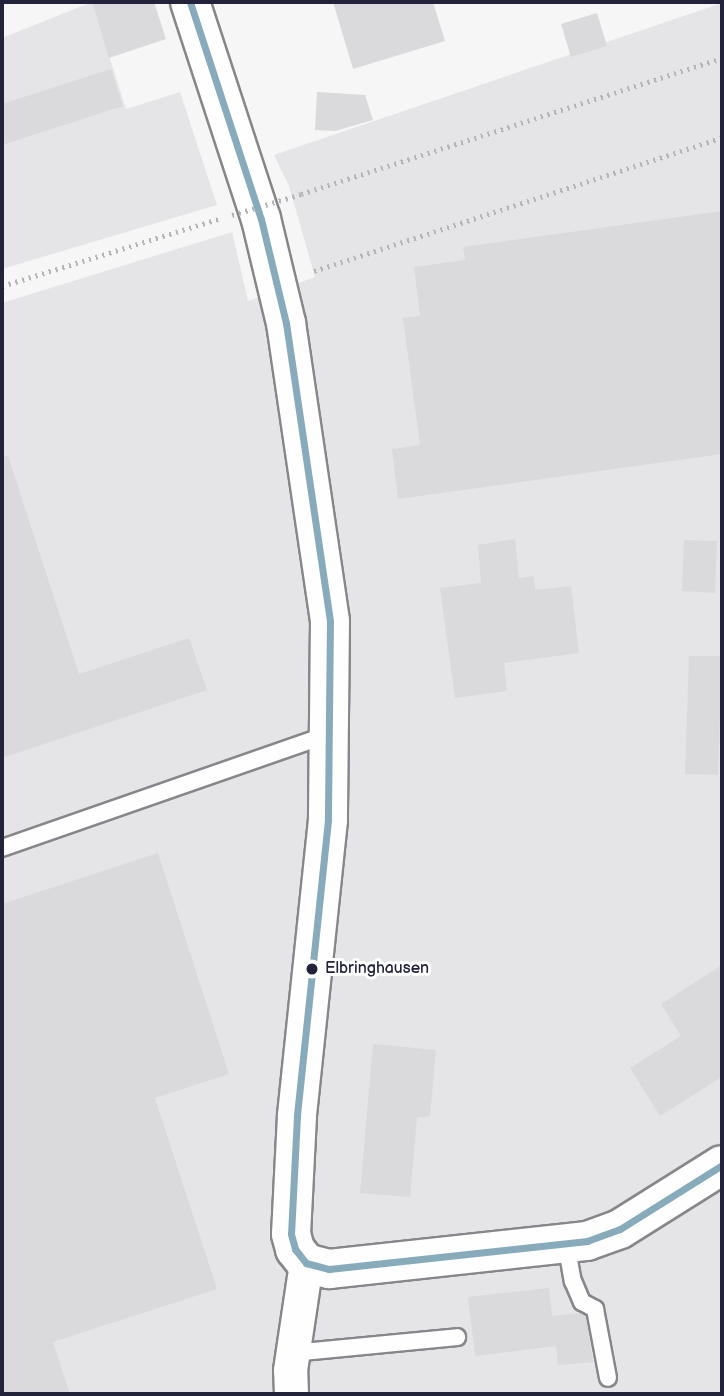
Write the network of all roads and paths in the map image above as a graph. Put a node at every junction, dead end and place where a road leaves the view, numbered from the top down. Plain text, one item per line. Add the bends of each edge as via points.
1 (190, 2) edge
2 (722, 58) edge
3 (722, 138) edge
4 (276, 284) junction
5 (2, 286) edge
6 (330, 734) junction
7 (2, 848) edge
8 (722, 1165) edge
9 (566, 1243) junction
10 (306, 1263) junction
11 (457, 1337) dead end
12 (292, 1353) junction
13 (608, 1378) dead end
14 (291, 1394) edge

1 - 4 street via 261,219
2 - 5 path, bridge
3 - 4 path
4 - 6 street via 298,397 330,621
6 - 7 lane
6 - 10 street via 328,820 292,1184 293,1243
8 - 9 street via 620,1229
9 - 10 street via 359,1268 329,1269
9 - 13 lane via 582,1302 595,1309
10 - 12 street
11 - 12 lane
12 - 14 street

